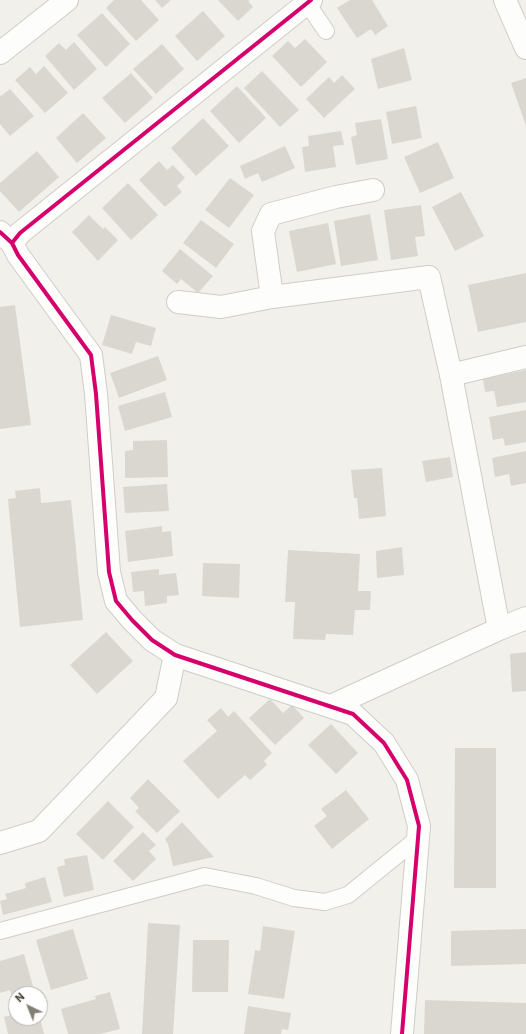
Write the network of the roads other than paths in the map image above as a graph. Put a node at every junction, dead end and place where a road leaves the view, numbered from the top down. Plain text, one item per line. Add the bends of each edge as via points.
1 (67, 0) edge
2 (505, 0) edge
3 (309, 1) edge
4 (326, 31) dead end
5 (526, 48) edge
6 (0, 53) edge
7 (373, 190) dead end
8 (6, 237) edge
9 (272, 297) junction
10 (178, 302) dead end
11 (526, 357) edge
12 (451, 375) junction
13 (526, 618) edge
14 (499, 629) junction
15 (175, 655) junction
16 (331, 706) junction
17 (417, 839) junction
18 (0, 843) edge
19 (0, 931) edge
20 (402, 1034) edge

1 - 6 street
2 - 5 street
3 - 4 lane
3 - 8 street via 20,233
7 - 9 street via 271,214 263,230
8 - 15 street via 91,355 109,572 116,601 152,640
9 - 10 street via 221,307
9 - 12 street via 429,277
11 - 12 street
12 - 14 street
13 - 14 street
14 - 16 street
15 - 16 street
15 - 18 street via 166,698 39,831
16 - 17 street via 353,714 384,743 407,780 418,826
17 - 19 lane via 348,895 325,902 294,898 256,886 206,876
17 - 20 street

